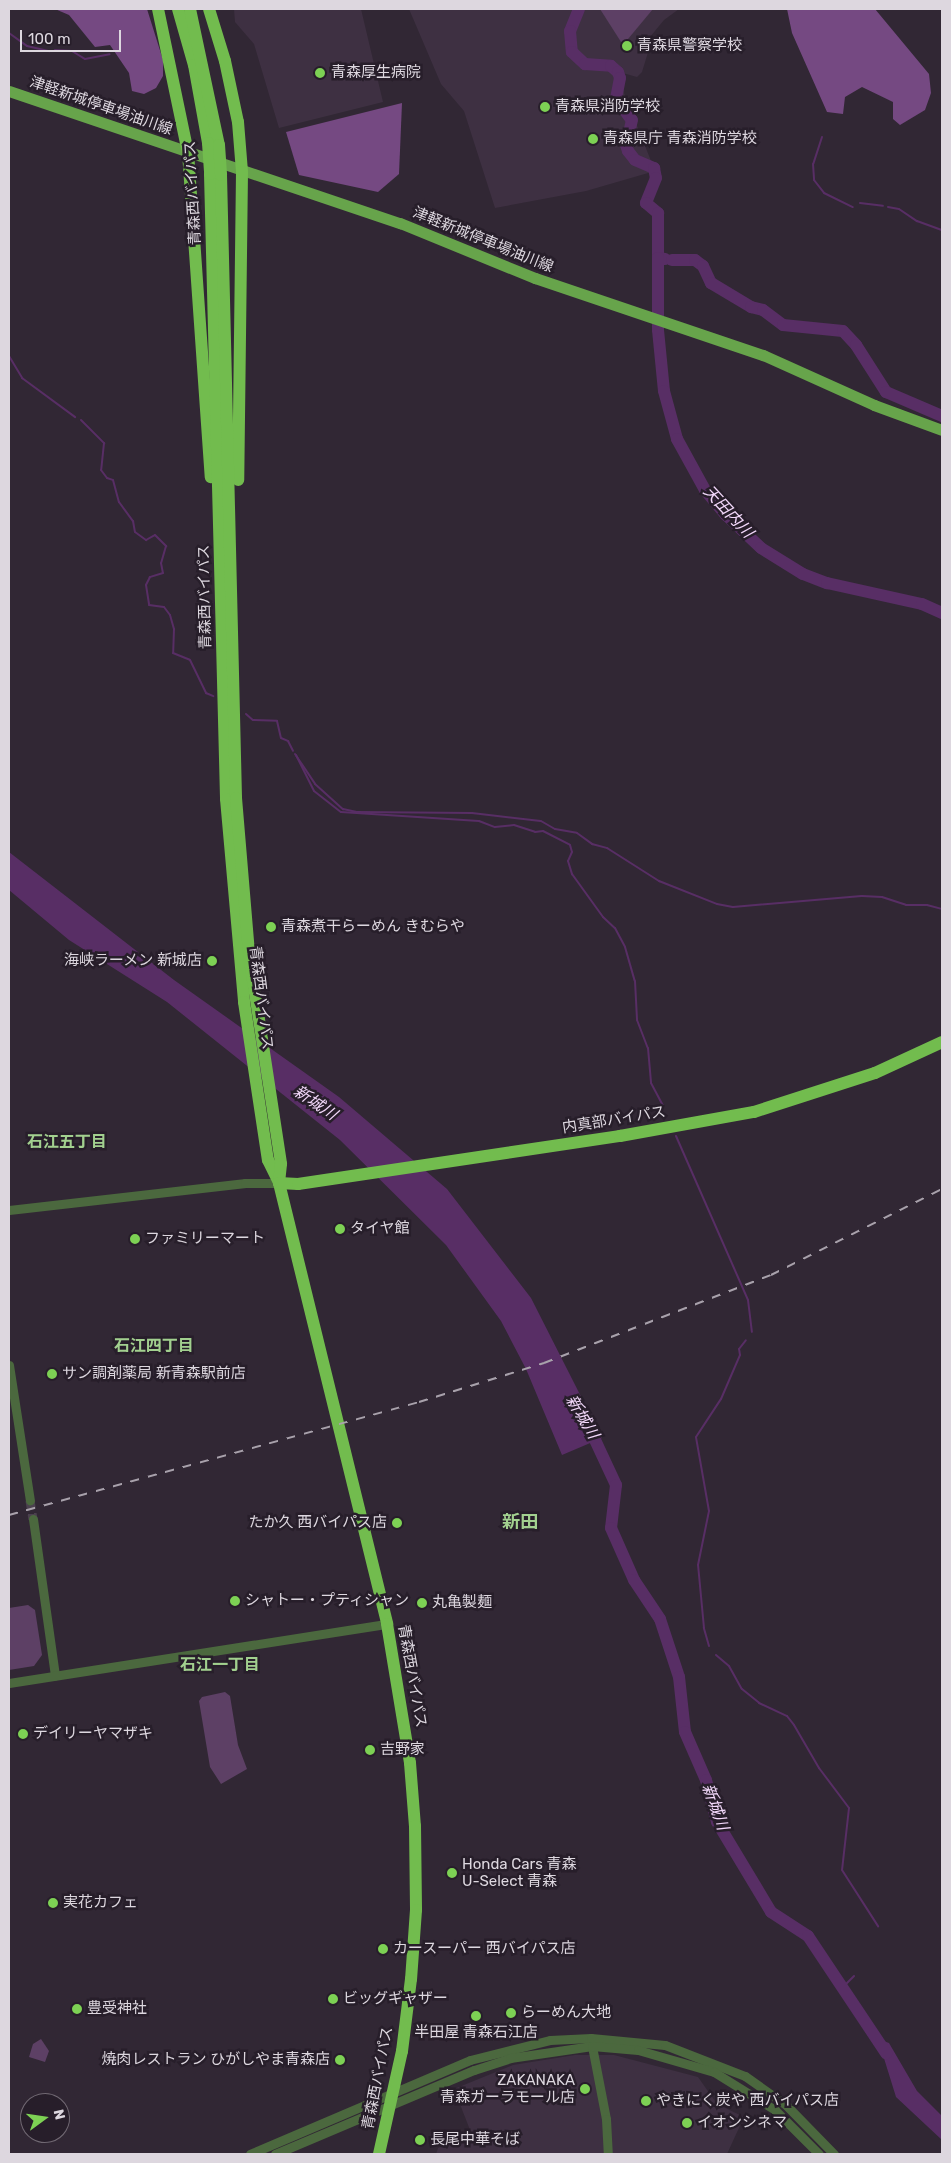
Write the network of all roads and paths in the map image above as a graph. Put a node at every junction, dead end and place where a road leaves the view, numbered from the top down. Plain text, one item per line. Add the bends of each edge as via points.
1 (158, 9) edge
2 (178, 9) edge
3 (190, 9) edge
4 (210, 9) edge
5 (9, 91) edge
6 (214, 144) junction
7 (188, 152) junction
8 (242, 172) junction
9 (216, 174) junction
10 (942, 430) edge
11 (221, 602) junction
12 (232, 628) junction
13 (942, 1042) edge
14 (279, 1183) junction
15 (9, 1210) edge
16 (9, 1365) edge
17 (30, 1500) tunnel mouth
18 (33, 1519) tunnel mouth
19 (386, 1624) junction
20 (55, 1676) junction
21 (9, 1683) edge
22 (592, 2042) junction
23 (392, 2097) junction
24 (250, 2154) edge
25 (275, 2154) edge
26 (378, 2154) edge
27 (608, 2154) edge
28 (819, 2154) edge
29 (834, 2154) edge

1 - 7 highway
2 - 6 highway, 青森西バイパス
3 - 6 highway, 青森西バイパス
4 - 8 highway via 236,114
5 - 7 main road, 津軽新城停車場油川線
6 - 9 highway, 青森西バイパス, bridge
7 - 8 main road, 津軽新城停車場油川線
7 - 11 highway
8 - 10 main road, 津軽新城停車場油川線 via 400,223 535,278 763,355 890,412
8 - 12 highway via 237,550
9 - 11 highway, 青森西バイパス
9 - 12 highway, 青森西バイパス
11 - 14 highway, 青森西バイパス via 226,799 246,1016 268,1160
12 - 14 highway, 青森西バイパス via 236,798 248,945 281,1164
13 - 14 highway, 内真部バイパス via 866,1076 754,1112 628,1135 298,1184
14 - 15 street via 245,1183
14 - 19 highway, 青森西バイパス
16 - 17 street
18 - 20 street
19 - 20 street
19 - 23 highway, 青森西バイパス via 401,1698 415,1826 416,1910 411,1979 404,2039
20 - 21 street
22 - 23 street via 550,2040 504,2049
22 - 27 street via 606,2120
22 - 28 street via 638,2050 714,2072 775,2110
22 - 29 street via 665,2045 745,2076 786,2105
23 - 24 street
23 - 25 street
23 - 26 highway, 青森西バイパス

